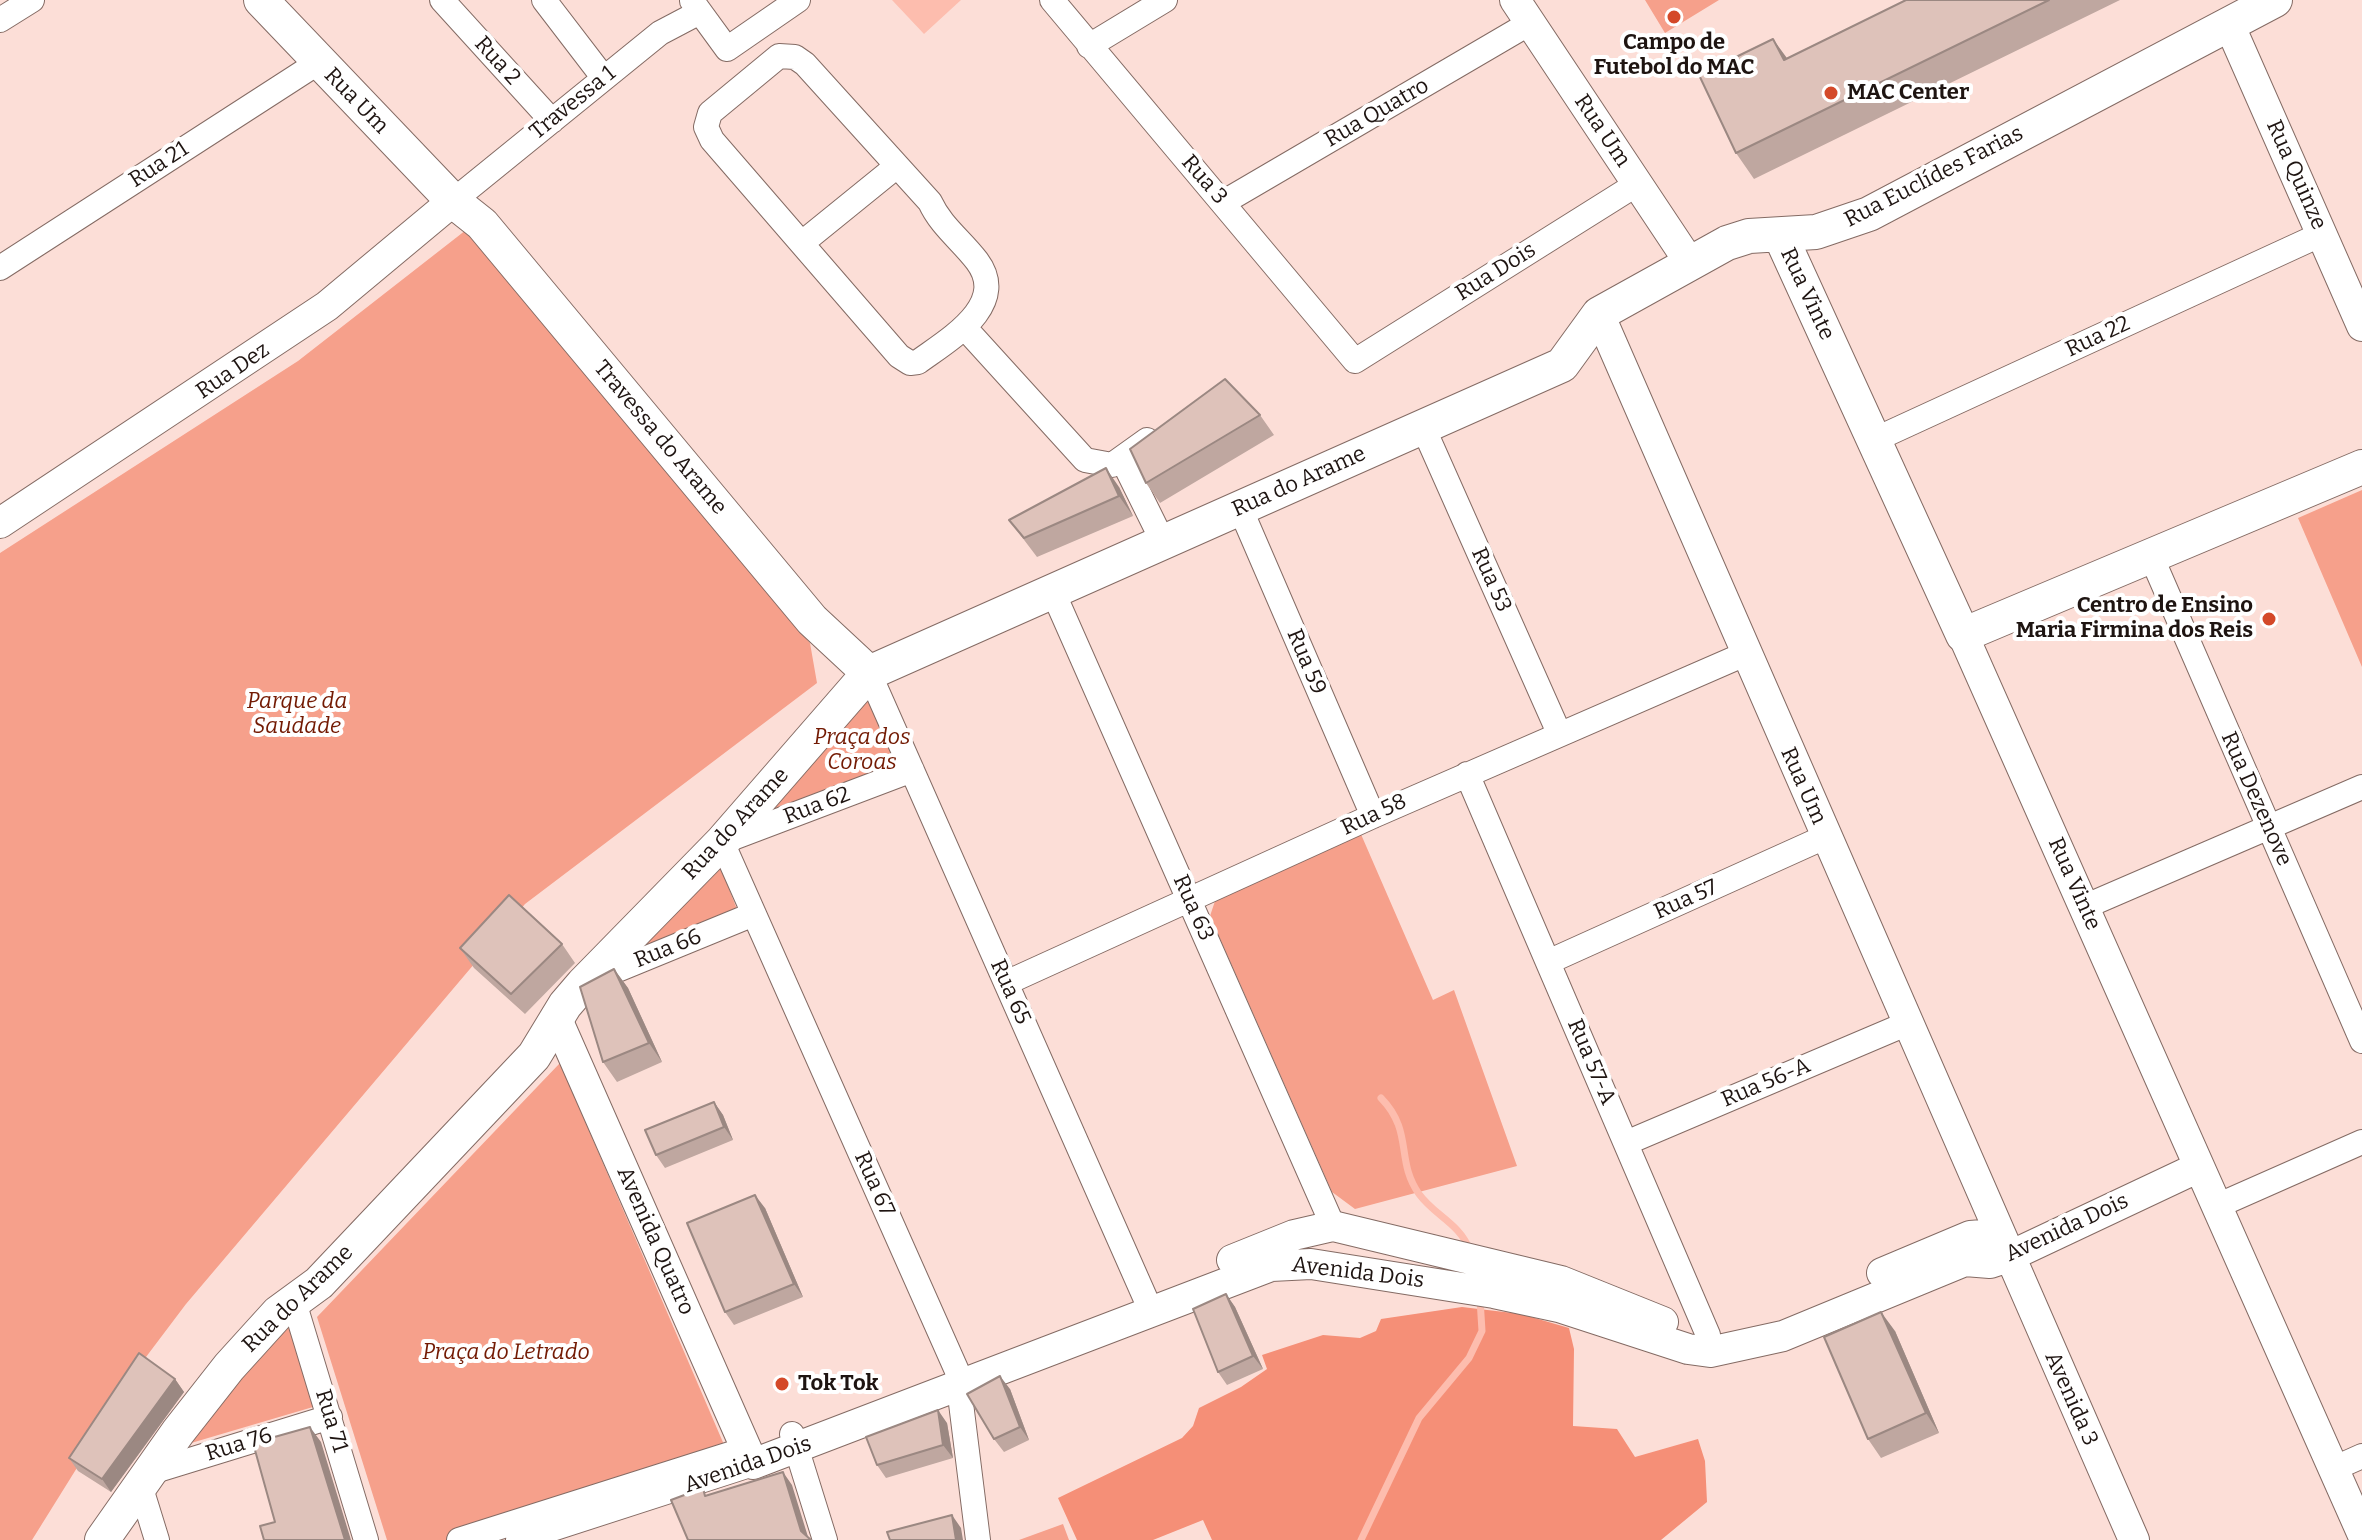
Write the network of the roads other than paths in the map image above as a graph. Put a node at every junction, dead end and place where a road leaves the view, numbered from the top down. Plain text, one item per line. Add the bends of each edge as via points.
1 (32, 0) edge
2 (261, 0) edge
3 (442, 0) edge
4 (544, 0) edge
5 (798, 0) edge
6 (1052, 0) edge
7 (1165, 0) edge
8 (2275, 0) edge
9 (695, 7) edge
10 (1522, 11) edge
11 (0, 20) edge
12 (2229, 24) junction
13 (1089, 46) junction
14 (319, 62) junction
15 (603, 77) junction
16 (552, 121) junction
17 (897, 166) junction
18 (1637, 184) junction
19 (453, 201) junction
20 (1224, 202) junction
21 (2322, 234) junction
22 (1781, 237) junction
23 (802, 243) junction
24 (1690, 263) junction
25 (0, 268) edge
26 (2362, 326) edge
27 (965, 328) junction
28 (1605, 330) junction
29 (1355, 361) joint
30 (1562, 365) joint
31 (1423, 427) junction
32 (1147, 440) edge
33 (1874, 440) junction
34 (1123, 461) junction
35 (2362, 467) edge
36 (1240, 508) junction
37 (0, 523) edge
38 (1163, 542) junction
39 (2151, 556) junction
40 (1053, 592) junction
41 (1963, 635) junction
42 (1745, 654) junction
43 (869, 673) junction
44 (1559, 733) junction
45 (912, 770) junction
46 (1467, 774) junction
47 (2362, 787) edge
48 (1373, 816) junction
49 (2269, 828) junction
50 (1825, 837) junction
51 (722, 842) junction
52 (1190, 901) junction
53 (2084, 907) junction
54 (754, 914) junction
55 (1548, 962) junction
56 (1006, 983) junction
57 (583, 984) junction
58 (2356, 1012) edge
59 (556, 1017) junction
60 (1906, 1024) junction
61 (2362, 1041) edge
62 (571, 1052) junction
63 (534, 1056) junction
64 (2362, 1142) edge
65 (1626, 1143) junction
66 (2199, 1167) junction
67 (2217, 1206) junction
68 (1333, 1226) junction
69 (2001, 1256) junction
70 (1497, 1278) junction
71 (294, 1302) junction
72 (1148, 1303) junction
73 (1709, 1343) junction
74 (958, 1379) junction
75 (330, 1417) junction
76 (795, 1442) junction
77 (750, 1456) junction
78 (2362, 1456) edge
79 (2333, 1469) junction
80 (144, 1479) junction
81 (2362, 1533) edge
82 (102, 1540) edge
83 (157, 1540) edge
84 (366, 1540) edge
85 (459, 1540) edge
86 (518, 1540) edge
87 (825, 1540) edge
88 (978, 1540) edge
89 (2114, 1540) edge
90 (2134, 1540) edge

1 - 11 street
2 - 14 main road, Rua Um
3 - 16 street, Rua 2
4 - 15 street
5 - 9 street via 727,49
6 - 13 street, Rua 3
7 - 13 street
8 - 12 main road, Rua Euclídes Farias
9 - 15 street, Travessa 1
10 - 18 street, Rua Um
10 - 20 street, Rua Quatro
12 - 21 street, Rua Quinze
12 - 22 main road, Rua Euclídes Farias via 1869,214 1816,232
13 - 20 street, Rua 3
14 - 19 main road, Rua Um
14 - 25 street, Rua 21
15 - 16 street, Travessa 1
16 - 19 street, Travessa 1
17 - 23 street
17 - 23 street via 805,64 779,56 710,113 706,127
17 - 27 street via 982,270 986,292
18 - 24 street, Rua Um
18 - 29 street, Rua Dois
19 - 37 street, Rua Dez via 327,306
19 - 43 main road, Travessa do Arame via 482,224 812,620
20 - 29 street, Rua 3
21 - 26 street, Rua Quinze
21 - 33 street, Rua 22
22 - 24 main road, Rua Euclídes Farias via 1739,238
22 - 33 main road, Rua Vinte
23 - 27 street via 905,361 918,362
24 - 28 main road, Rua Euclídes Farias
27 - 34 street via 1085,460 1103,466
28 - 30 main road, Rua Euclídes Farias
28 - 42 street, Rua Um
30 - 31 main road, Rua do Arame
31 - 36 main road, Rua do Arame
31 - 44 street, Rua 53
32 - 34 street
33 - 41 main road, Rua Vinte
34 - 38 street
35 - 39 main road
36 - 38 main road, Rua do Arame
36 - 48 street, Rua 59
38 - 40 main road, Rua do Arame
39 - 41 main road
39 - 49 street, Rua Dezenove
40 - 43 main road, Rua do Arame
40 - 52 street, Rua 63
41 - 53 street, Rua Vinte
42 - 44 street, Rua 58
42 - 50 street, Rua Um
43 - 45 street, Rua 65
43 - 51 main road, Rua do Arame
44 - 46 street, Rua 58
45 - 51 street, Rua 62
45 - 56 street, Rua 65
46 - 48 street, Rua 58
46 - 55 street, Rua 57-A
47 - 49 street
48 - 52 street, Rua 58
49 - 53 street
49 - 58 street, Rua Dezenove
50 - 55 street, Rua 57
50 - 60 street, Rua Um
51 - 54 street, Rua 67
51 - 57 main road, Rua do Arame
52 - 56 street, Rua 58
52 - 68 street, Rua 63
53 - 66 street, Rua Vinte
54 - 57 street, Rua 66
54 - 74 street, Rua 67
55 - 65 street, Rua 57-A
56 - 72 street, Rua 65
57 - 59 main road, Rua do Arame
58 - 61 street, Rua Dezenove
59 - 62 street, Avenida Quatro
59 - 63 main road, Rua do Arame
60 - 65 street, Rua 56-A
60 - 69 street, Rua Um
62 - 63 main road via 555,1045
62 - 77 street, Avenida Quatro
63 - 71 main road, Rua do Arame via 319,1283
64 - 67 street
65 - 73 street, Rua 57-A
66 - 67 street, Rua Vinte
66 - 69 street, Avenida Dois
67 - 79 street, Rua Vinte
68 - 70 street, Avenida Dois via 1457,1254
68 - 72 street, Avenida Dois via 1294,1235
69 - 73 street, Avenida Dois via 1989,1237 1970,1236
69 - 89 street, Avenida 3
69 - 90 street, Avenida 3
70 - 72 street, Avenida Dois via 1450,1285 1283,1264
70 - 73 street, Avenida Dois via 1561,1281
71 - 75 street, Rua 71
71 - 80 main road, Rua do Arame via 229,1367
72 - 74 street, Avenida Dois
74 - 76 street, Avenida Dois
74 - 88 street, Rua 67
75 - 80 street, Rua 76
75 - 84 street, Rua 71
76 - 77 street, Avenida Dois
76 - 87 street
77 - 85 street, Avenida Dois
77 - 86 street, Avenida Dois
78 - 79 street
79 - 81 street, Rua Vinte
80 - 82 main road, Rua do Arame
80 - 83 street

